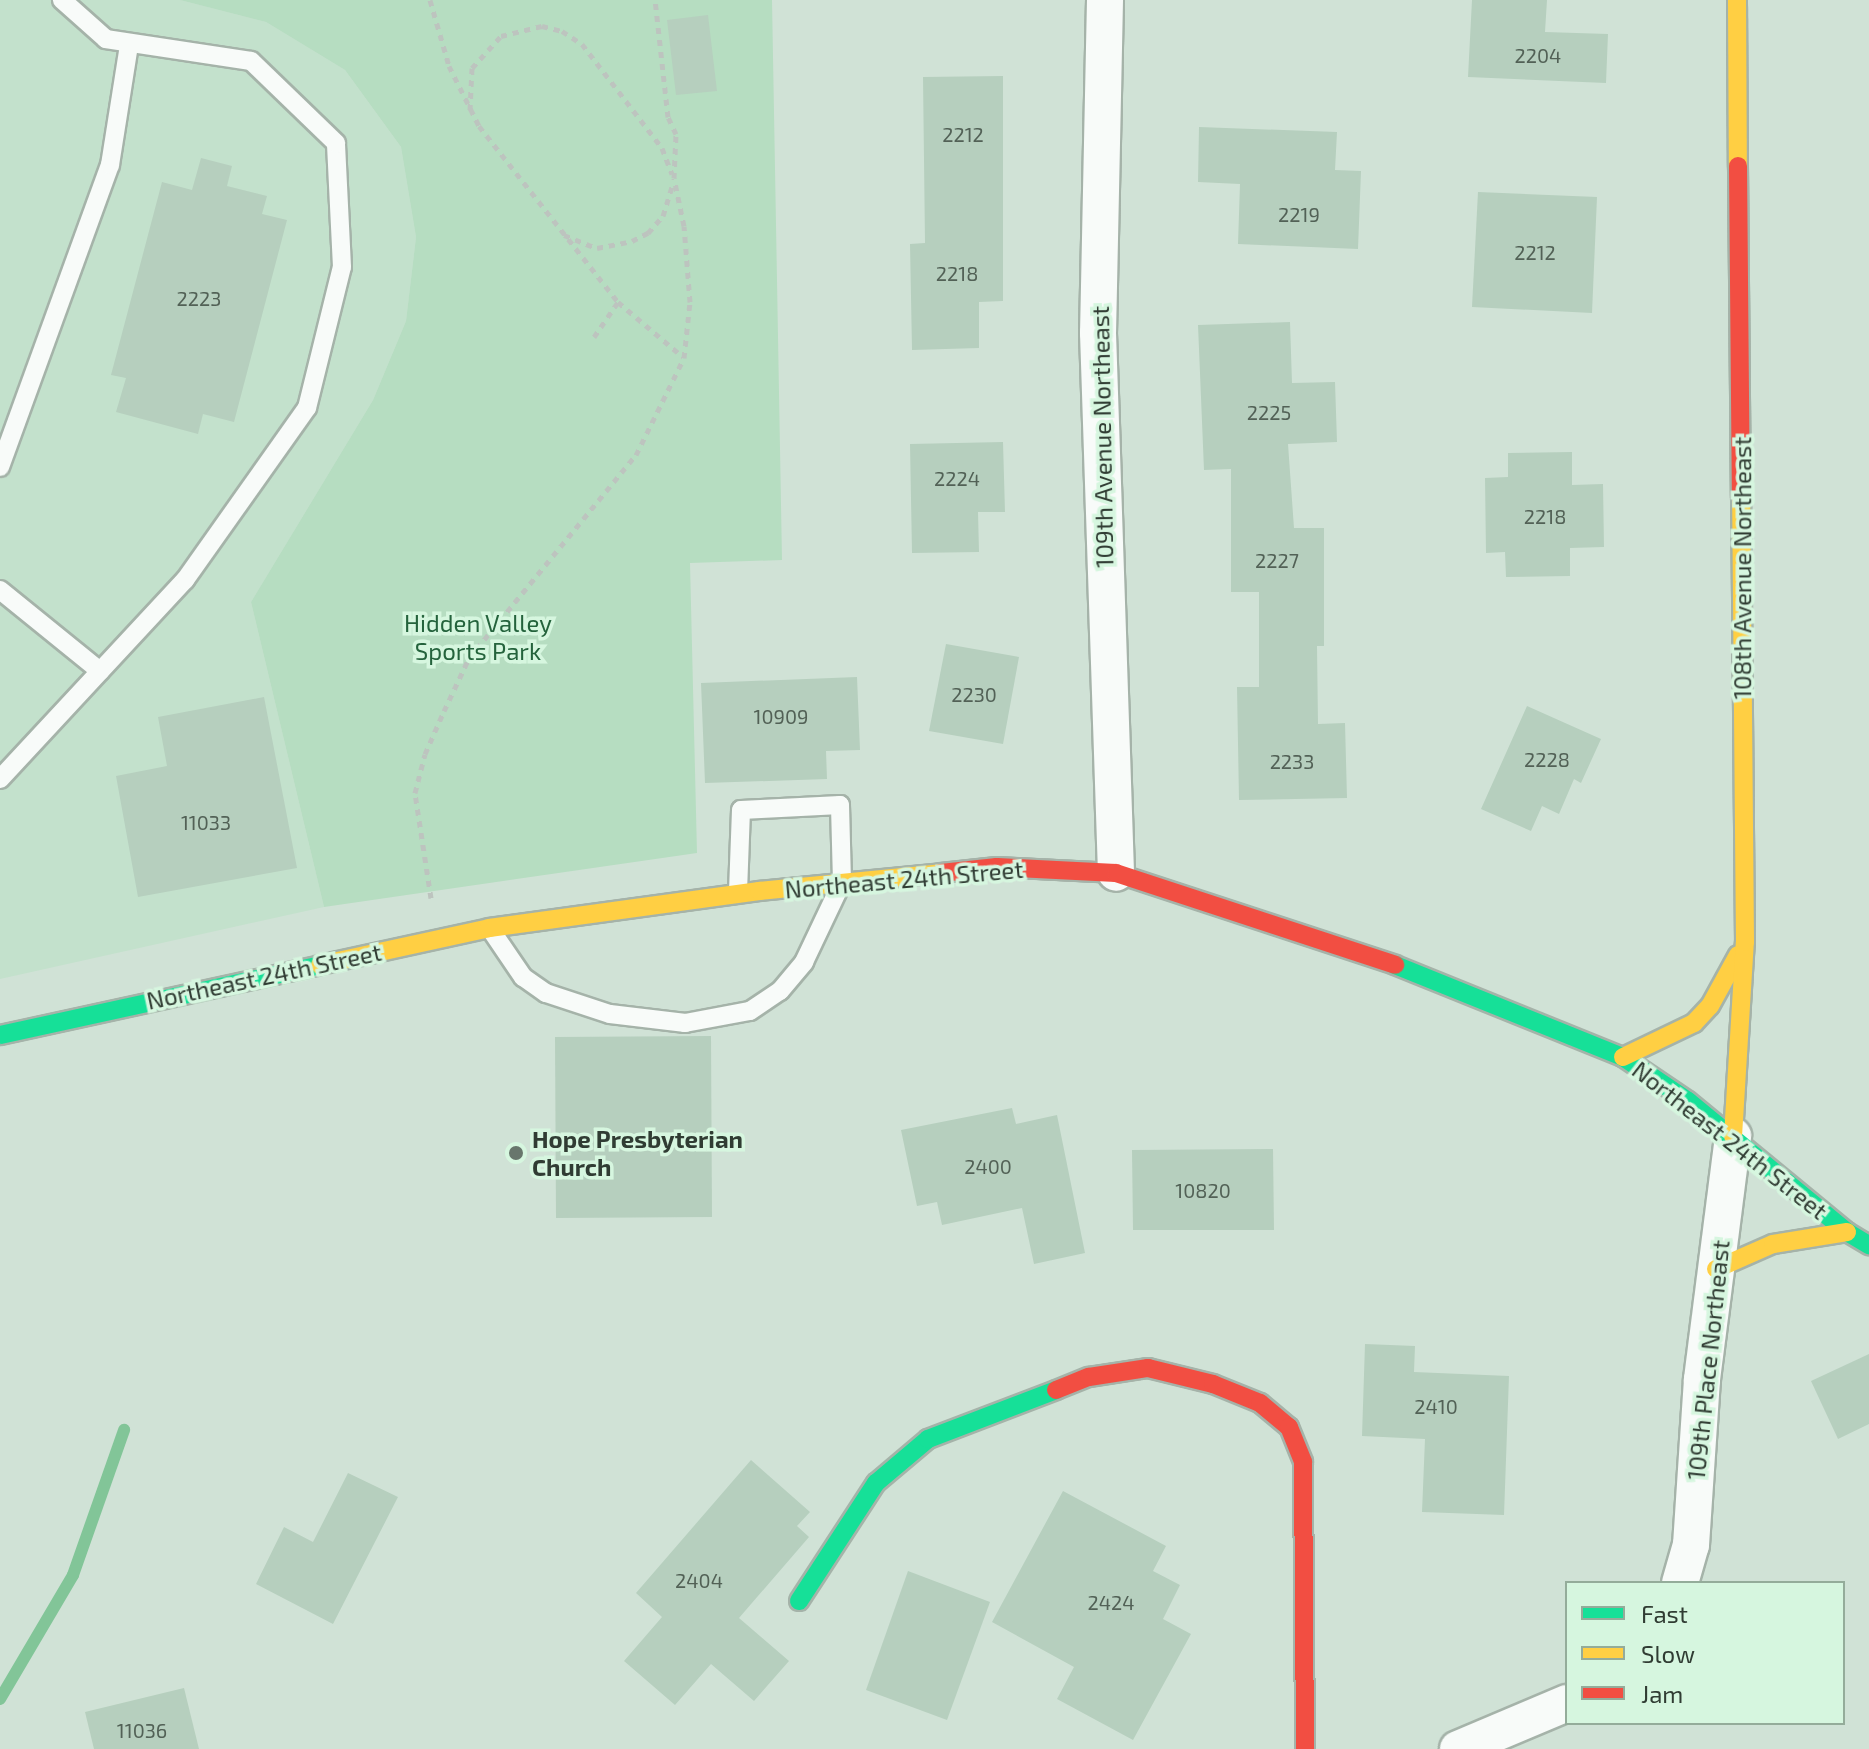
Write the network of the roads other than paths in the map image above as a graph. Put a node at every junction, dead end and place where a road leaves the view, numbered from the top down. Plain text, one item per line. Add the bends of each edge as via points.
1 (62, 0) edge
2 (1105, 0) edge
3 (1737, 0) edge
4 (129, 45) junction
5 (0, 467) edge
6 (0, 590) edge
7 (100, 671) junction
8 (0, 779) edge
9 (1116, 873) junction
10 (842, 882) junction
11 (738, 893) junction
12 (489, 928) junction
13 (1745, 942) junction
14 (0, 1035) edge
15 (1623, 1057) junction
16 (1733, 1136) junction
17 (1847, 1232) junction
18 (1869, 1245) edge
19 (1716, 1269) junction
20 (1681, 1581) edge
21 (799, 1601) dead end
22 (1565, 1704) edge
23 (1305, 1749) edge
24 (1458, 1749) edge

1 - 4 lane via 106,39
2 - 9 street, 109th Avenue Northeast via 1098,333
3 - 13 main road, 108th Avenue Northeast
4 - 5 lane via 110,165
4 - 7 lane via 251,61 336,143 342,267 307,408 185,580
6 - 7 lane
7 - 8 lane
9 - 10 main road, Northeast 24th Street via 997,867
9 - 15 main road, Northeast 24th Street via 1399,966
10 - 11 main road, Northeast 24th Street
10 - 11 lane via 840,805 741,810
10 - 12 lane via 804,962 780,991 750,1011 685,1023 610,1014 546,993 523,977
11 - 12 main road, Northeast 24th Street
12 - 14 main road, Northeast 24th Street
13 - 15 main road via 1710,1006 1694,1023
13 - 16 main road, 108th Avenue Northeast
15 - 16 main road, Northeast 24th Street
16 - 17 main road, Northeast 24th Street
16 - 19 street, 109th Place Northeast
17 - 18 main road, Northeast 24th Street
17 - 19 main road via 1773,1244
19 - 20 street, 109th Place Northeast via 1702,1379 1691,1545
21 - 23 main road via 876,1483 928,1439 1089,1377 1148,1368 1213,1384 1260,1403 1289,1427 1303,1462
22 - 24 street

